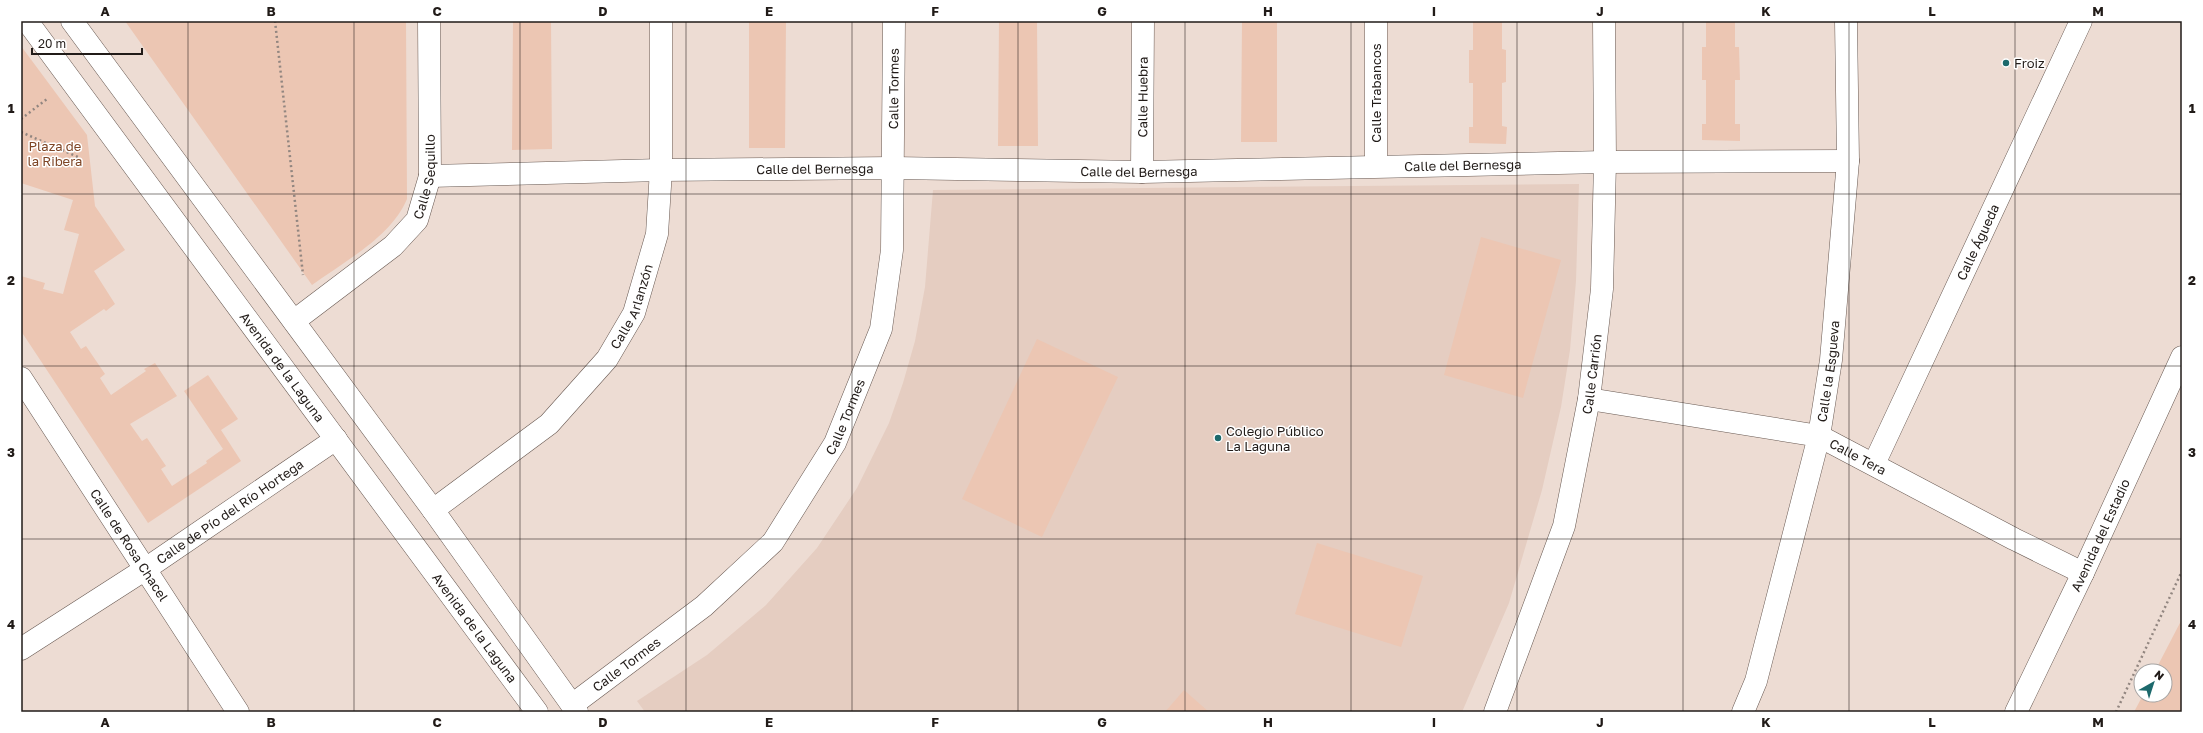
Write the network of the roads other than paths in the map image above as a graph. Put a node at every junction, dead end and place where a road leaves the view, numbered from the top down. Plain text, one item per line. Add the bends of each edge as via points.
1 (28, 21) edge
2 (72, 21) edge
3 (429, 21) edge
4 (661, 21) edge
5 (894, 21) edge
6 (1143, 21) edge
7 (1376, 21) edge
8 (1604, 21) edge
9 (1846, 21) edge
10 (2081, 21) edge
11 (1848, 161) junction
12 (1605, 162) junction
13 (1376, 166) junction
14 (894, 168) junction
15 (661, 170) junction
16 (1142, 172) junction
17 (430, 176) junction
18 (294, 321) junction
19 (2182, 357) edge
20 (21, 378) edge
21 (1589, 399) junction
22 (1819, 436) junction
23 (336, 439) junction
24 (1874, 464) junction
25 (433, 510) junction
26 (144, 570) junction
27 (2084, 572) junction
28 (21, 648) edge
29 (574, 708) edge
30 (238, 712) edge
31 (537, 712) edge
32 (1495, 712) edge
33 (1743, 712) edge
34 (2016, 712) edge

1 - 23 street, Avenida de la Laguna
2 - 18 street
3 - 17 street, Calle Sequillo
4 - 15 street, Calle Arlanzón
5 - 14 street, Calle Tormes
6 - 16 street, Calle Huebra
7 - 13 street, Calle Trabancos
8 - 12 street, Calle Carrión
9 - 11 street, Calle la Esgueva
10 - 24 street, Calle Águeda
11 - 12 street, Calle del Bernesga
11 - 22 street, Calle la Esgueva via 1831,360
12 - 13 street, Calle del Bernesga
12 - 21 street, Calle Carrión via 1602,289
13 - 16 street, Calle del Bernesga
14 - 15 street, Calle del Bernesga
14 - 16 street, Calle del Bernesga
14 - 29 street, Calle Tormes via 892,250 881,329 835,443 774,542 704,606
15 - 17 street, Calle del Bernesga
15 - 25 street, Calle Arlanzón via 658,234 634,313 607,359 549,424
17 - 18 street, Calle Sequillo via 417,220 393,246
18 - 25 street
19 - 27 street, Avenida del Estadio
20 - 26 street, Calle de Rosa Chacel
21 - 22 street, Calle Tera
21 - 32 street, Calle Carrión via 1564,526
22 - 24 street, Calle Tera
22 - 33 street, Calle la Esgueva via 1756,681
23 - 26 street, Calle de Pío del Río Hortega
23 - 31 street, Avenida de la Laguna
24 - 27 street, Calle Tera via 2014,539
25 - 29 street
26 - 28 street, Calle de Pío del Río Hortega
26 - 30 street, Calle de Rosa Chacel
27 - 34 street, Avenida del Estadio

